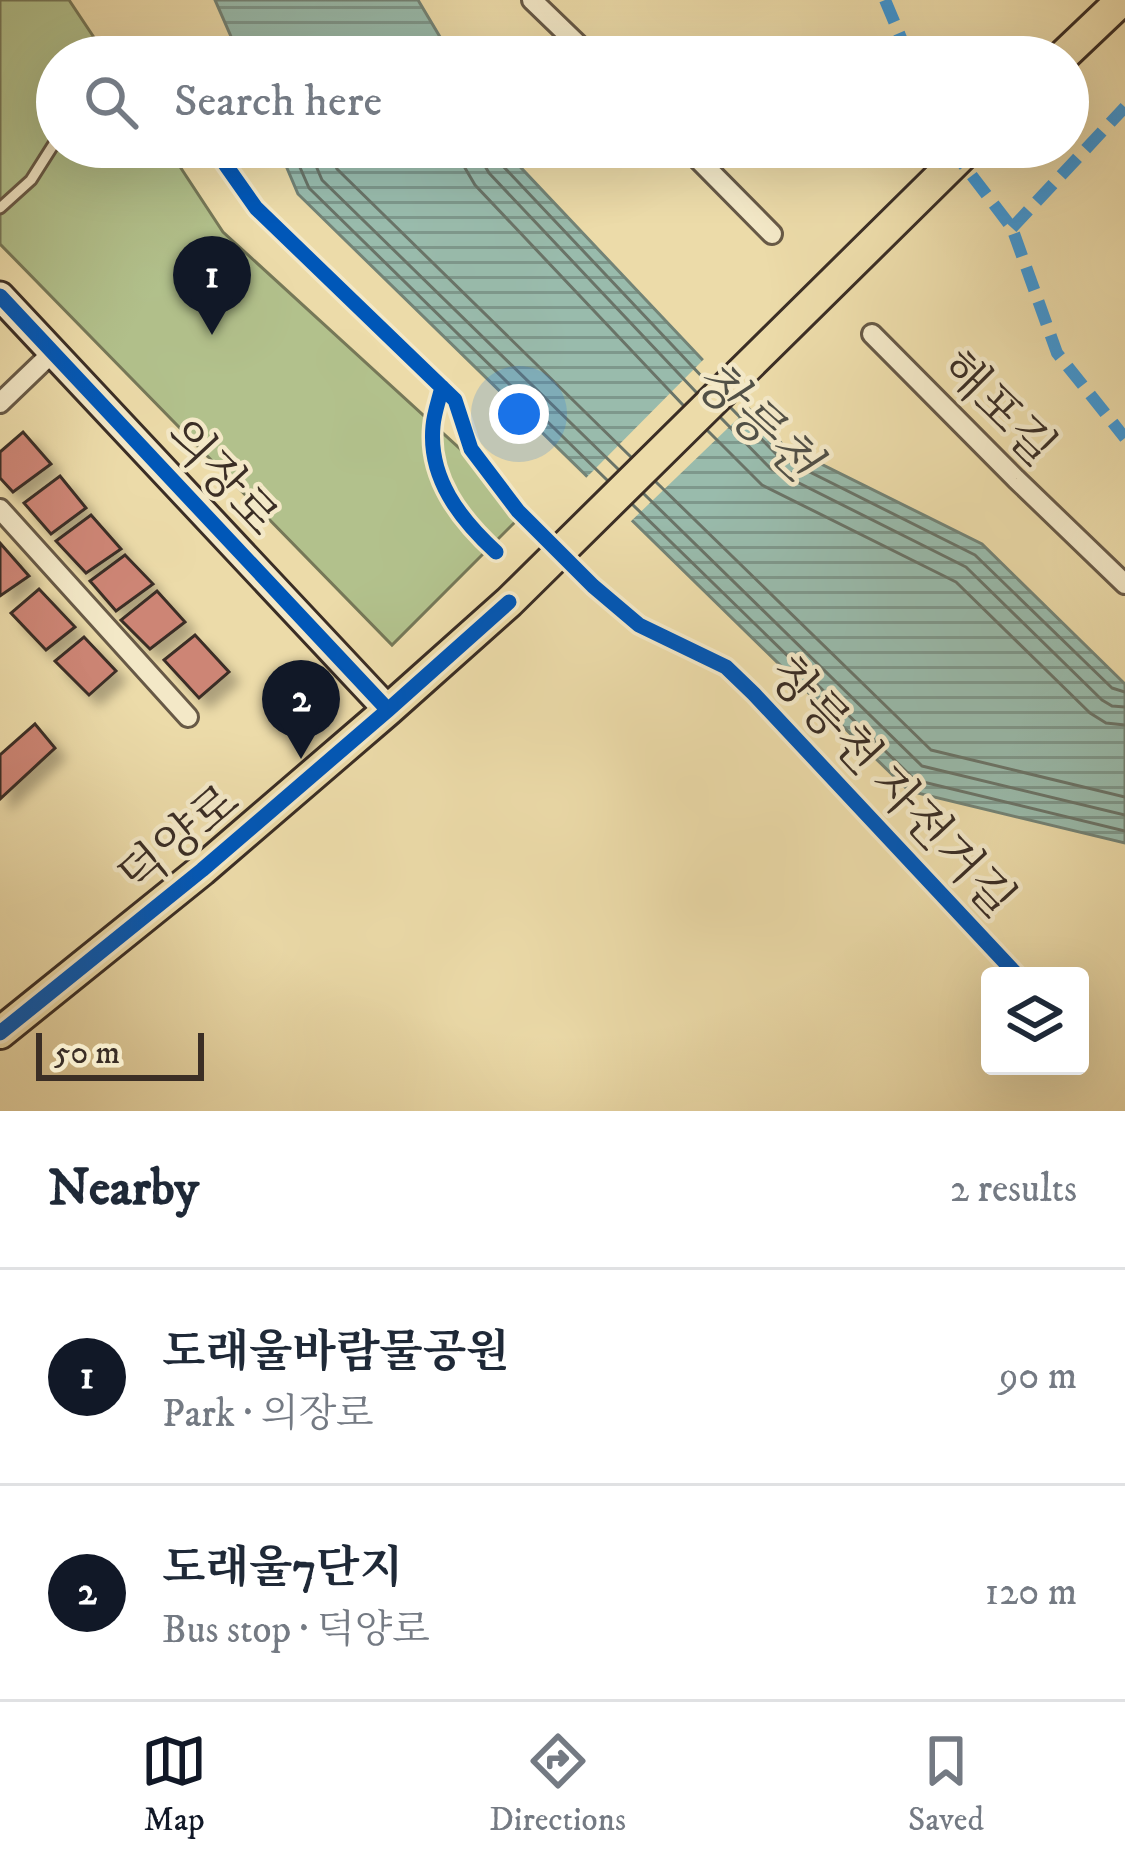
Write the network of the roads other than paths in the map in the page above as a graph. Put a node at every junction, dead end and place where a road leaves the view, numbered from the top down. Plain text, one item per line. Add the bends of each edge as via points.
1 (532, 0) edge
2 (1122, 0) edge
3 (569, 36) edge
4 (1084, 36) edge
5 (39, 168) edge
6 (707, 168) edge
7 (949, 168) edge
8 (0, 208) edge
9 (772, 234) dead end
10 (0, 296) edge
11 (872, 334) dead end
12 (52, 352) junction
13 (0, 403) edge
14 (0, 509) edge
15 (1125, 584) edge
16 (388, 710) junction
17 (188, 717) dead end
18 (0, 1033) edge

1 - 3 street
2 - 4 main road
5 - 8 lane
6 - 9 street
7 - 16 main road, 덕양로
10 - 12 street, 의장로
11 - 15 street, 해포길
12 - 13 street
12 - 16 street, 의장로
14 - 17 street
16 - 18 main road, 덕양로

